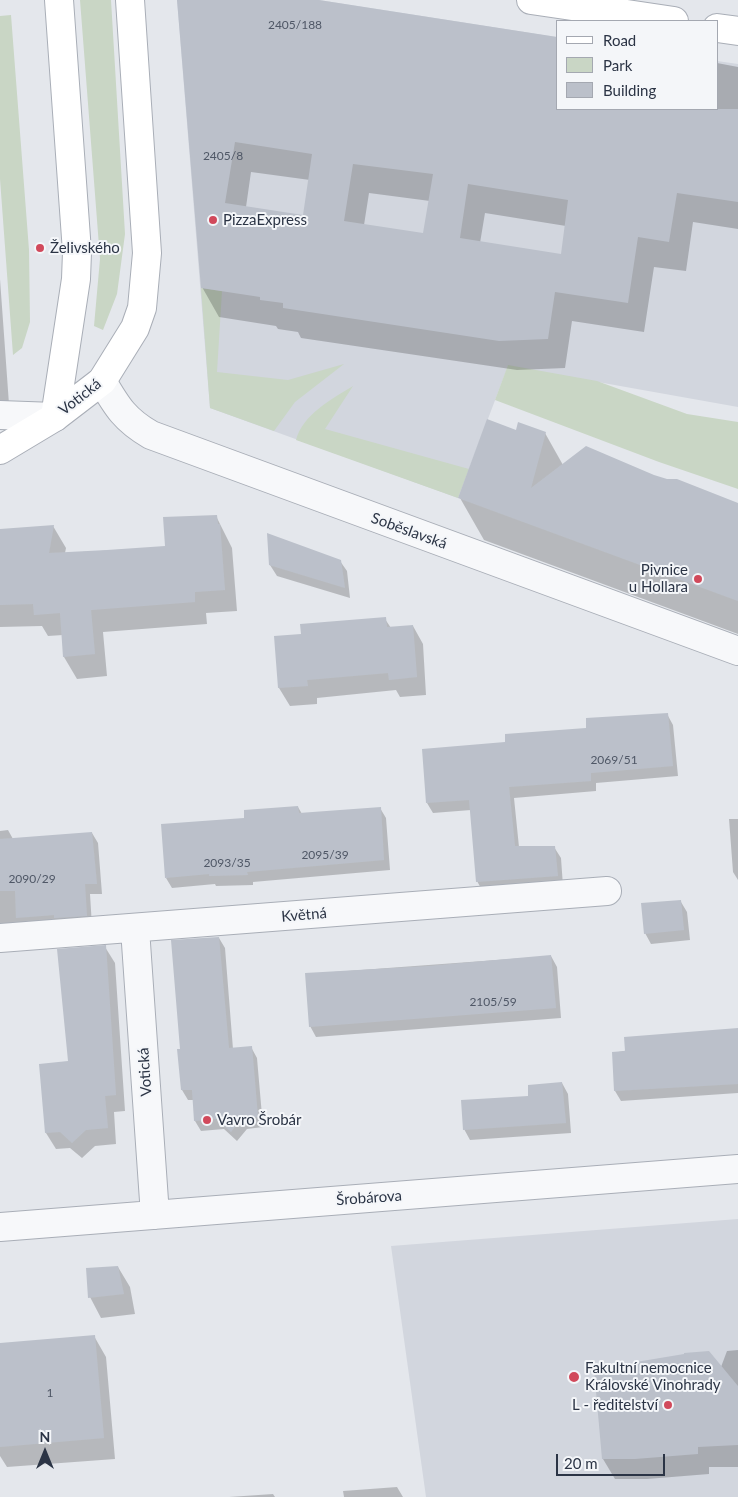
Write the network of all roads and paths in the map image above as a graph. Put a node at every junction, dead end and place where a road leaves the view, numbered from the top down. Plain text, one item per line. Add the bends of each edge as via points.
1 (59, 0) edge
2 (130, 0) edge
3 (531, 0) edge
4 (667, 20) edge
5 (718, 28) edge
6 (738, 31) edge
7 (102, 381) junction
8 (0, 415) edge
9 (55, 417) junction
10 (0, 450) edge
11 (738, 651) edge
12 (607, 891) dead end
13 (135, 929) junction
14 (0, 938) edge
15 (738, 1169) edge
16 (155, 1215) junction
17 (0, 1227) edge

1 - 9 main road, Votická via 77,252 76,279
2 - 7 main road, Votická via 147,253 145,291 136,328
3 - 4 main road
5 - 6 main road
7 - 9 main road, Votická
7 - 11 street, Soběslavská via 131,424 151,435
8 - 9 street
9 - 10 main road
12 - 13 street, Květná
13 - 14 street, Květná
13 - 16 street, Votická
15 - 16 street, Šrobárova
16 - 17 street, Šrobárova

